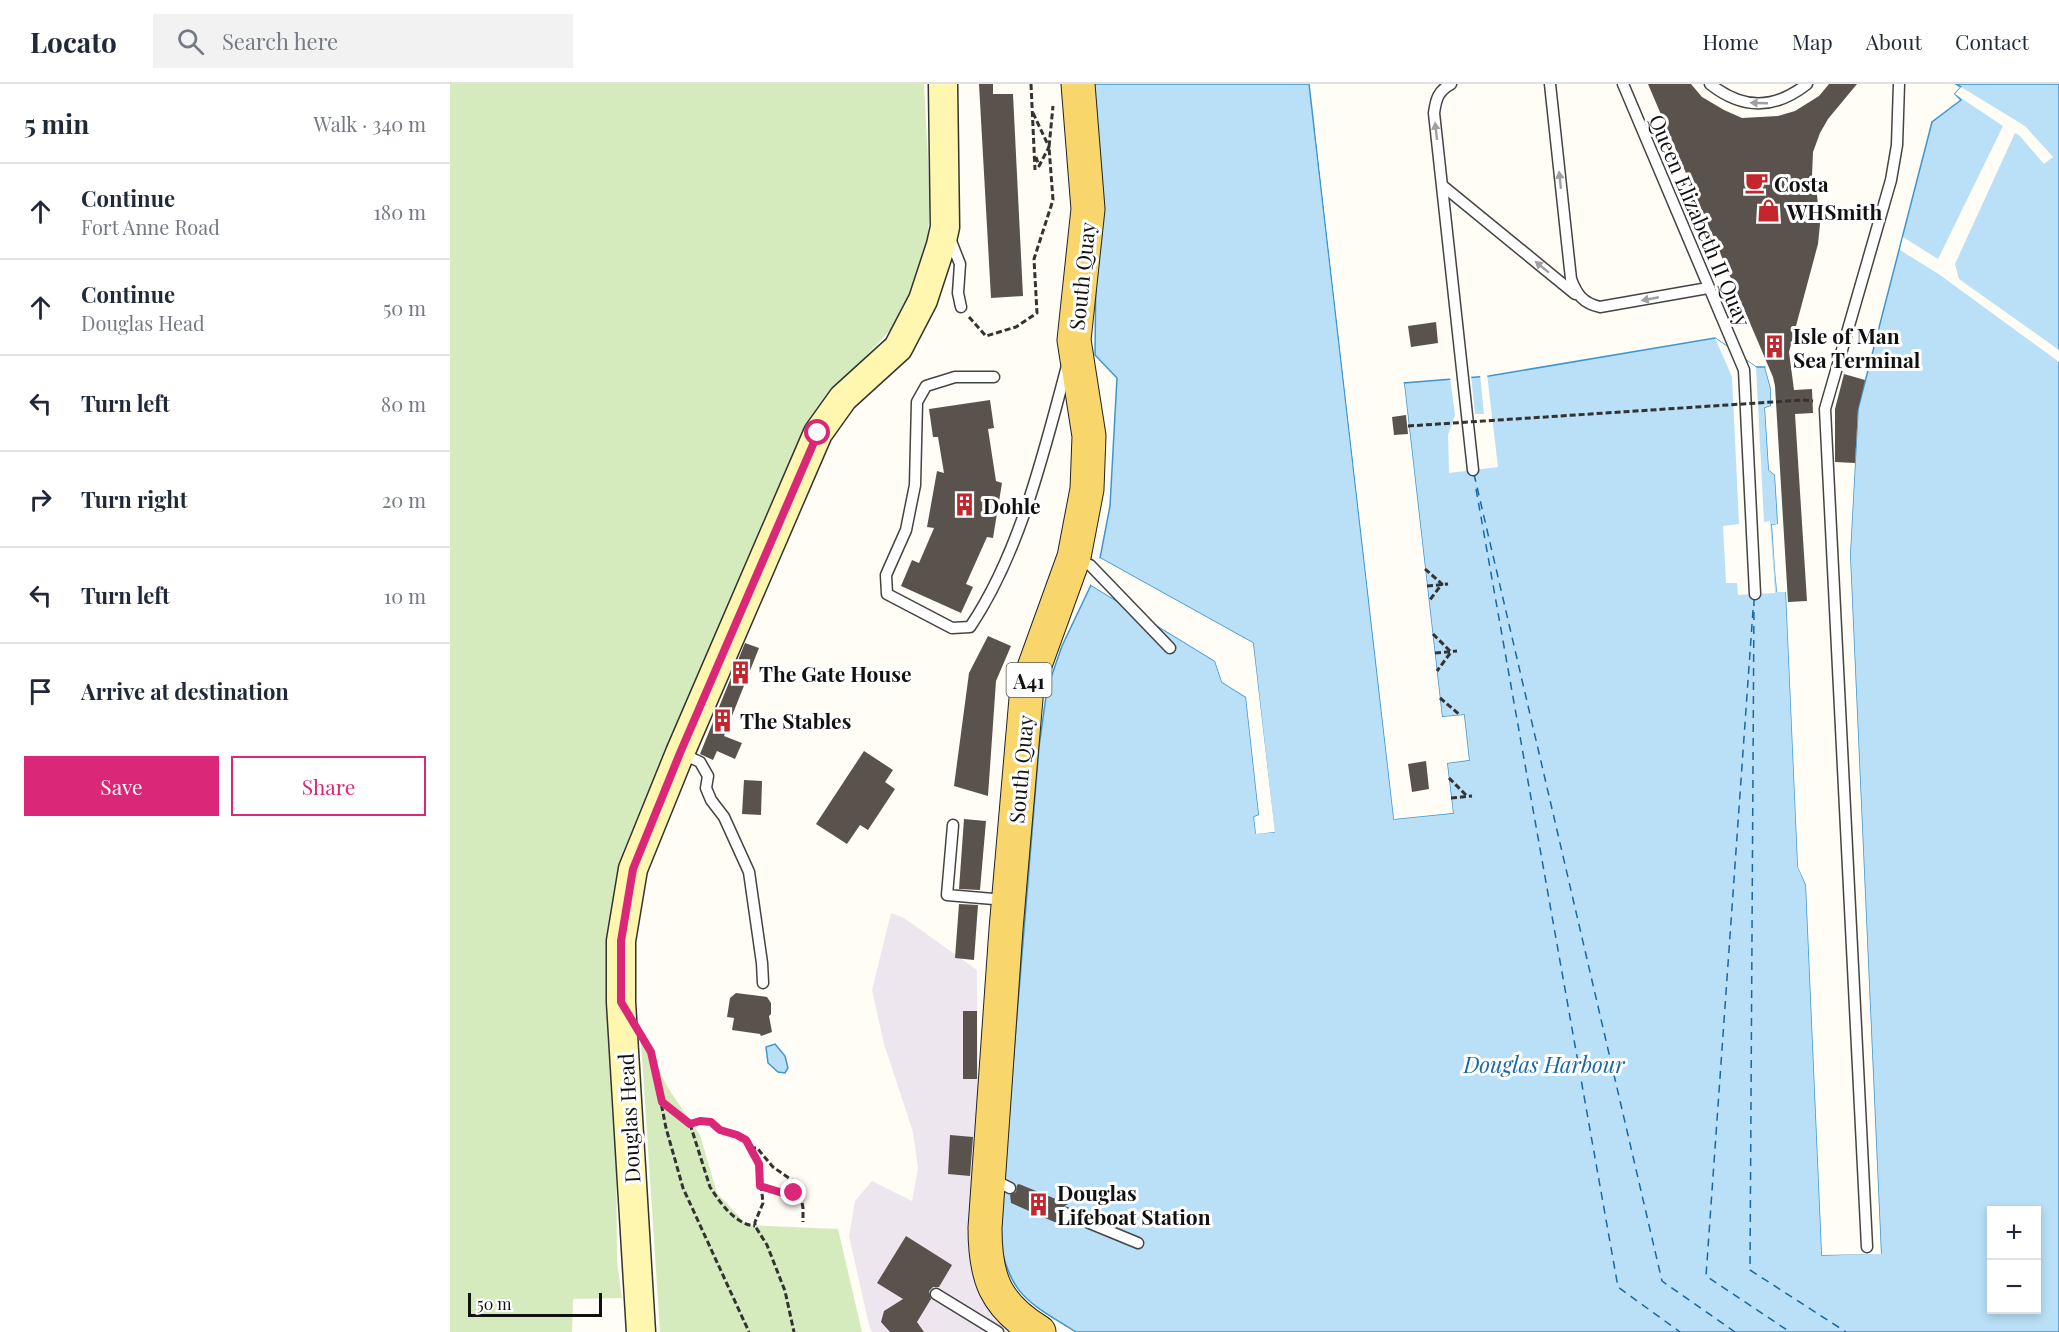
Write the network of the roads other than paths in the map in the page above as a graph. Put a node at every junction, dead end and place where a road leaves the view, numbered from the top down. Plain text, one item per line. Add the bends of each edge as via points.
1 (943, 84) edge
2 (1451, 84) edge
3 (1551, 84) edge
4 (1623, 84) edge
5 (1710, 84) edge
6 (1807, 84) edge
7 (1899, 84) edge
8 (1066, 91) edge
9 (1443, 186) junction
10 (943, 236) junction
11 (1708, 288) junction
12 (1587, 304) junction
13 (961, 307) road end
14 (1074, 340) junction
15 (994, 377) dead end
16 (1473, 470) dead end
17 (1090, 565) dead end
18 (1755, 594) dead end
19 (1170, 648) dead end
20 (680, 753) junction
21 (953, 825) dead end
22 (1008, 901) junction
23 (763, 983) dead end
24 (1065, 1213) dead end
25 (1138, 1243) dead end
26 (1867, 1247) dead end
27 (993, 1284) junction
28 (936, 1294) dead end
29 (641, 1332) edge
30 (998, 1332) edge
31 (1039, 1332) edge
32 (1062, 1332) edge

1 - 10 main road, Douglas Head
9 -> 2 lane via 1434,113 1436,97
12 -> 3 lane via 1575,292 1570,279
4 - 11 lane, Queen Elizabeth II Quay
6 -> 5 lane via 1786,98 1758,104 1734,98
7 - 26 lane via 1897,145 1891,180 1825,409
8 - 14 main road, South Quay / A41 via 1088,209
12 -> 9 lane
9 - 16 lane
10 - 13 lane via 955,247 960,264
10 - 20 main road, Douglas Head via 923,300 898,348 843,398 818,433
11 -> 12 lane via 1622,305
11 - 18 lane, Queen Elizabeth II Quay via 1744,370
14 - 15 lane via 1021,522 988,601 970,627 952,628 887,594 886,575 906,530 915,485 917,402 926,386 955,377
14 - 22 main road, South Quay / A41 via 1089,436 1087,489 1074,557 1027,687
17 - 19 lane
20 - 23 lane via 700,762 708,776 706,788 711,800 724,817 749,872
20 - 29 main road, Douglas Head via 633,869 621,941 621,1002
21 - 22 lane via 947,895
22 - 27 main road, South Quay / A41 via 1001,1183 985,1258
24 - 25 lane
27 - 31 main road, A41 via 1005,1307
27 - 32 main road
28 - 30 lane

